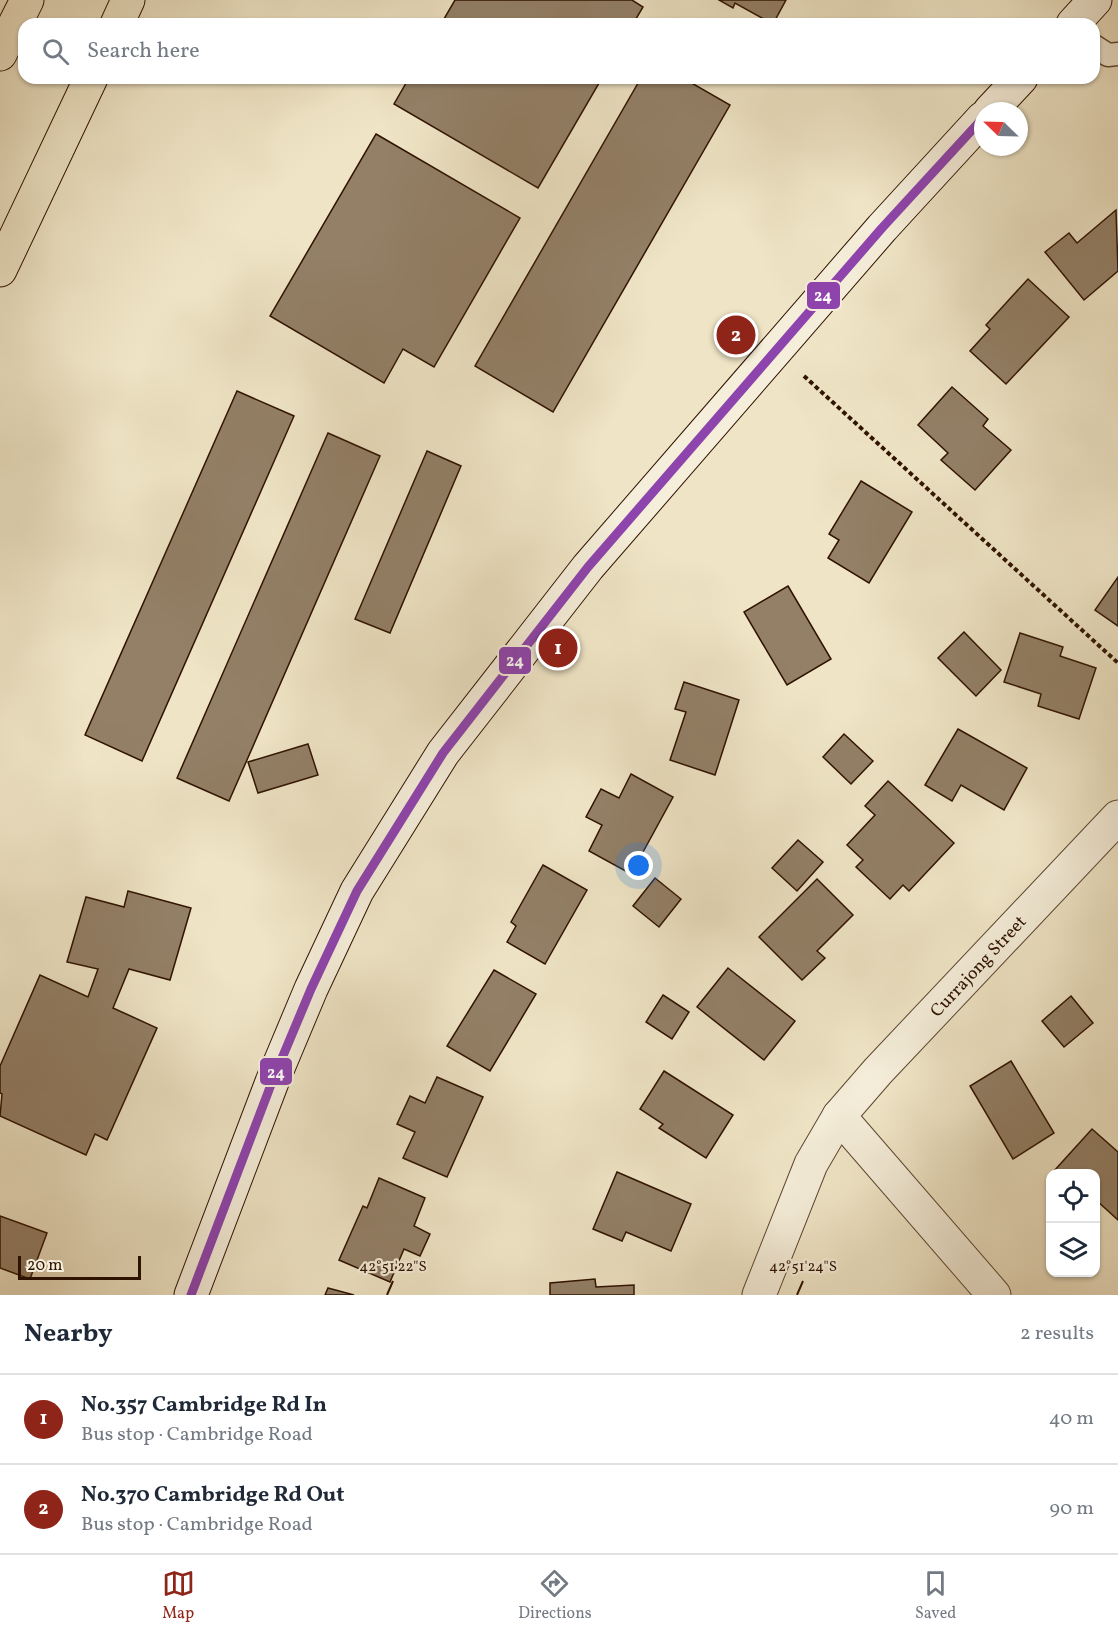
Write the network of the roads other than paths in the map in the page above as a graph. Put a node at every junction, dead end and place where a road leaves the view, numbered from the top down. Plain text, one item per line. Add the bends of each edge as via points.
1 (27, 0) edge
2 (128, 0) edge
3 (1095, 0) edge
4 (120, 18) edge
5 (1078, 18) edge
6 (1100, 49) edge
7 (0, 54) edge
8 (1118, 54) edge
9 (88, 84) edge
10 (1015, 84) edge
11 (998, 102) edge
12 (974, 128) edge
13 (0, 270) edge
14 (1118, 817) edge
15 (839, 1116) junction
16 (191, 1295) edge
17 (759, 1295) edge
18 (994, 1295) edge

1 - 7 highway
2 - 4 highway
3 - 5 main road
6 - 8 lane
9 - 13 highway
10 - 11 main road
12 - 16 main road via 588,567 443,753 357,891 311,989
14 - 15 main road, Currajong Street
15 - 17 main road, Currajong Street via 811,1164
15 - 18 main road

